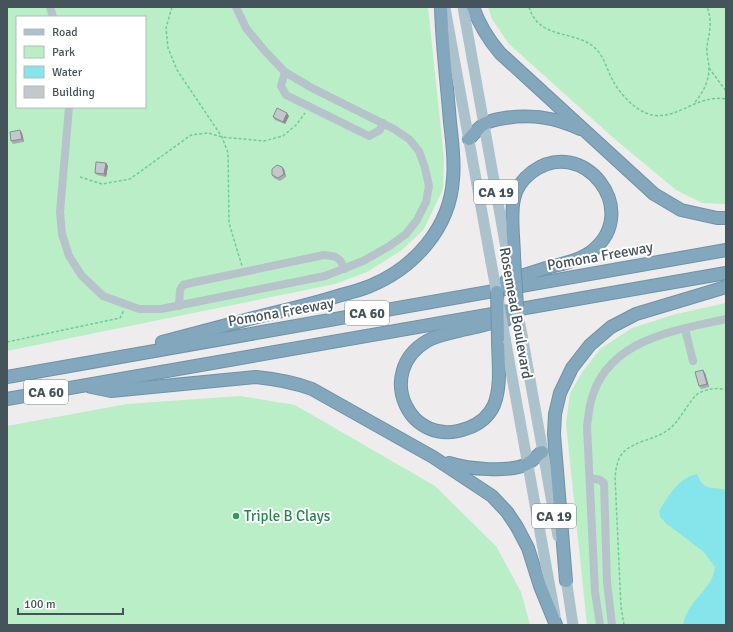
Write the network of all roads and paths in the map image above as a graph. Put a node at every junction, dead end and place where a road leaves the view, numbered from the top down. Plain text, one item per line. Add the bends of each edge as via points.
1 (172, 7) edge
2 (236, 7) edge
3 (441, 7) edge
4 (445, 7) edge
5 (463, 7) edge
6 (473, 7) edge
7 (529, 7) edge
8 (708, 7) edge
9 (709, 68) junction
10 (285, 72) junction
11 (726, 91) edge
12 (726, 99) edge
13 (694, 104) junction
14 (310, 107) junction
15 (69, 108) edge
16 (383, 123) junction
17 (483, 124) junction
18 (584, 131) junction
19 (222, 137) junction
20 (469, 139) junction
21 (80, 177) dead end
22 (726, 218) edge
23 (726, 250) edge
24 (511, 258) junction
25 (344, 269) junction
26 (243, 272) junction
27 (726, 273) edge
28 (726, 287) edge
29 (497, 292) joint
30 (606, 295) junction
31 (451, 298) junction
32 (127, 305) junction
33 (179, 306) junction
34 (517, 306) joint
35 (726, 319) edge
36 (685, 329) junction
37 (502, 338) junction
38 (7, 342) edge
39 (693, 362) dead end
40 (79, 364) junction
41 (7, 377) edge
42 (86, 385) junction
43 (726, 390) edge
44 (7, 399) edge
45 (542, 452) junction
46 (433, 457) junction
47 (528, 464) junction
48 (590, 478) junction
49 (594, 562) junction
50 (607, 562) junction
51 (566, 581) junction
52 (556, 625) edge
53 (573, 625) edge
54 (600, 625) edge
55 (612, 625) edge
56 (624, 625) edge

1 - 19 path via 166,28 168,48 177,70
2 - 10 lane via 246,28
3 - 40 highway via 441,37 453,156 453,181 444,216 436,232 416,258 370,287
4 - 20 main road, Rosemead Boulevard / CA 19
5 - 17 main road, Rosemead Boulevard / CA 19
6 - 18 highway via 489,40
7 - 13 path via 541,26 584,42 597,50 619,90 627,100 641,109 652,115 662,115
8 - 9 path via 711,16 707,48
9 - 11 path
9 - 13 path via 707,84
10 - 14 lane via 280,86 286,95
10 - 16 lane
12 - 13 path via 712,98
14 - 16 lane via 369,136 380,130
14 - 19 path via 296,125 283,136 264,141
15 - 32 lane via 60,212 62,234 69,256 82,276 103,296
16 - 25 lane via 409,139 419,151 428,186 426,202 406,234 363,262
17 - 18 highway via 518,116 540,116 556,119
17 - 20 highway
17 - 24 main road, Rosemead Boulevard / CA 19
18 - 22 highway via 654,194 681,210
19 - 21 path via 208,133 191,135 130,179 102,184
19 - 26 path via 228,153 229,223
20 - 29 main road, Rosemead Boulevard / CA 19, bridge
23 - 31 highway, Pomona Freeway / CA 60
24 - 31 highway via 513,200 518,187 526,177 537,168 562,162 586,169 601,182 608,192 612,217 605,236 591,252 570,262
24 - 34 highway, bridge
25 - 26 lane via 343,262 339,259 324,255
25 - 33 lane via 325,276
26 - 33 lane via 183,285 180,290
27 - 30 highway, CA 60
28 - 51 highway via 636,314 611,327 590,345 572,368 560,393 554,434
29 - 37 highway, bridge
30 - 37 highway via 446,334 428,341 414,351 405,363 401,378 401,393 415,420 443,432 460,432 486,417 494,406 499,388
30 - 42 highway, CA 60
31 - 40 highway, Pomona Freeway / CA 60
32 - 33 lane via 140,309
32 - 38 path via 120,318
34 - 45 main road, Rosemead Boulevard / CA 19, bridge
35 - 36 lane
36 - 39 lane
36 - 48 lane via 651,338 635,346 618,357 597,384 590,404 587,426
37 - 47 main road, Rosemead Boulevard / CA 19
40 - 41 highway, Pomona Freeway / CA 60
42 - 44 highway, CA 60
42 - 46 highway via 111,391 249,378 289,381 312,388
43 - 56 path via 709,389 698,393 669,430 630,447 622,454 617,465 615,477 620,607
45 - 47 highway
45 - 51 main road, Rosemead Boulevard / CA 19
46 - 47 highway via 478,469
46 - 52 highway via 492,496 507,512 528,548
47 - 52 main road, Rosemead Boulevard / CA 19
48 - 49 lane
48 - 50 lane via 604,483
49 - 50 lane
49 - 54 lane
50 - 55 lane
51 - 53 main road, Rosemead Boulevard / CA 19

